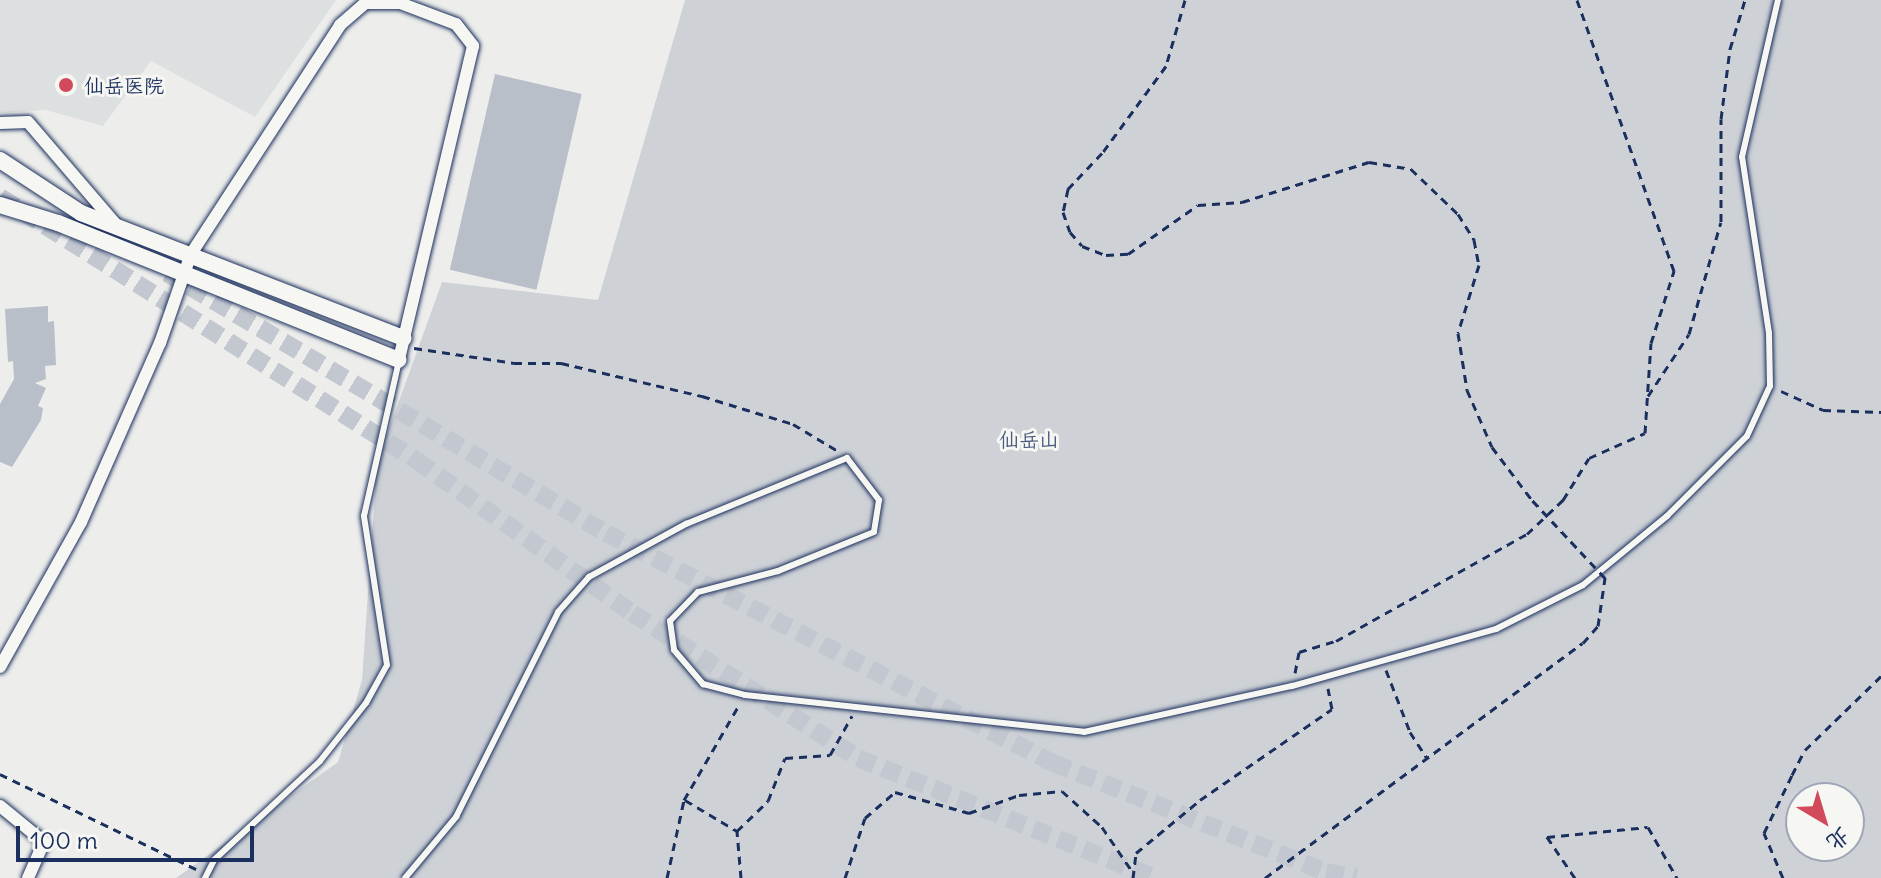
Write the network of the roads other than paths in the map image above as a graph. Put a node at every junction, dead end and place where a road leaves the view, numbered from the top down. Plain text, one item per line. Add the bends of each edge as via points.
1 (1778, 0) edge
2 (0, 123) edge
3 (0, 160) edge
4 (0, 205) edge
5 (117, 226) junction
6 (191, 254) junction
7 (184, 276) junction
8 (402, 348) junction
9 (0, 667) edge
10 (0, 806) edge
11 (206, 876) edge
12 (28, 878) edge
13 (405, 878) edge

1 - 13 lane via 1742,157 1769,333 1770,386 1747,436 1667,516 1583,585 1496,629 1292,686 1084,732 745,695 703,684 674,650 670,621 698,592 778,571 874,532 879,500 847,458 686,524 589,577 558,612 456,817
2 - 5 street via 28,122
3 - 5 street via 81,213
4 - 7 street via 58,223
5 - 6 street
6 - 7 street
6 - 8 street
6 - 8 street via 340,25 356,10 365,3 400,3 456,24 473,46
7 - 8 street
7 - 9 street via 81,522
8 - 11 lane via 364,516 387,665 366,703 320,761 214,860
10 - 12 street via 44,842

